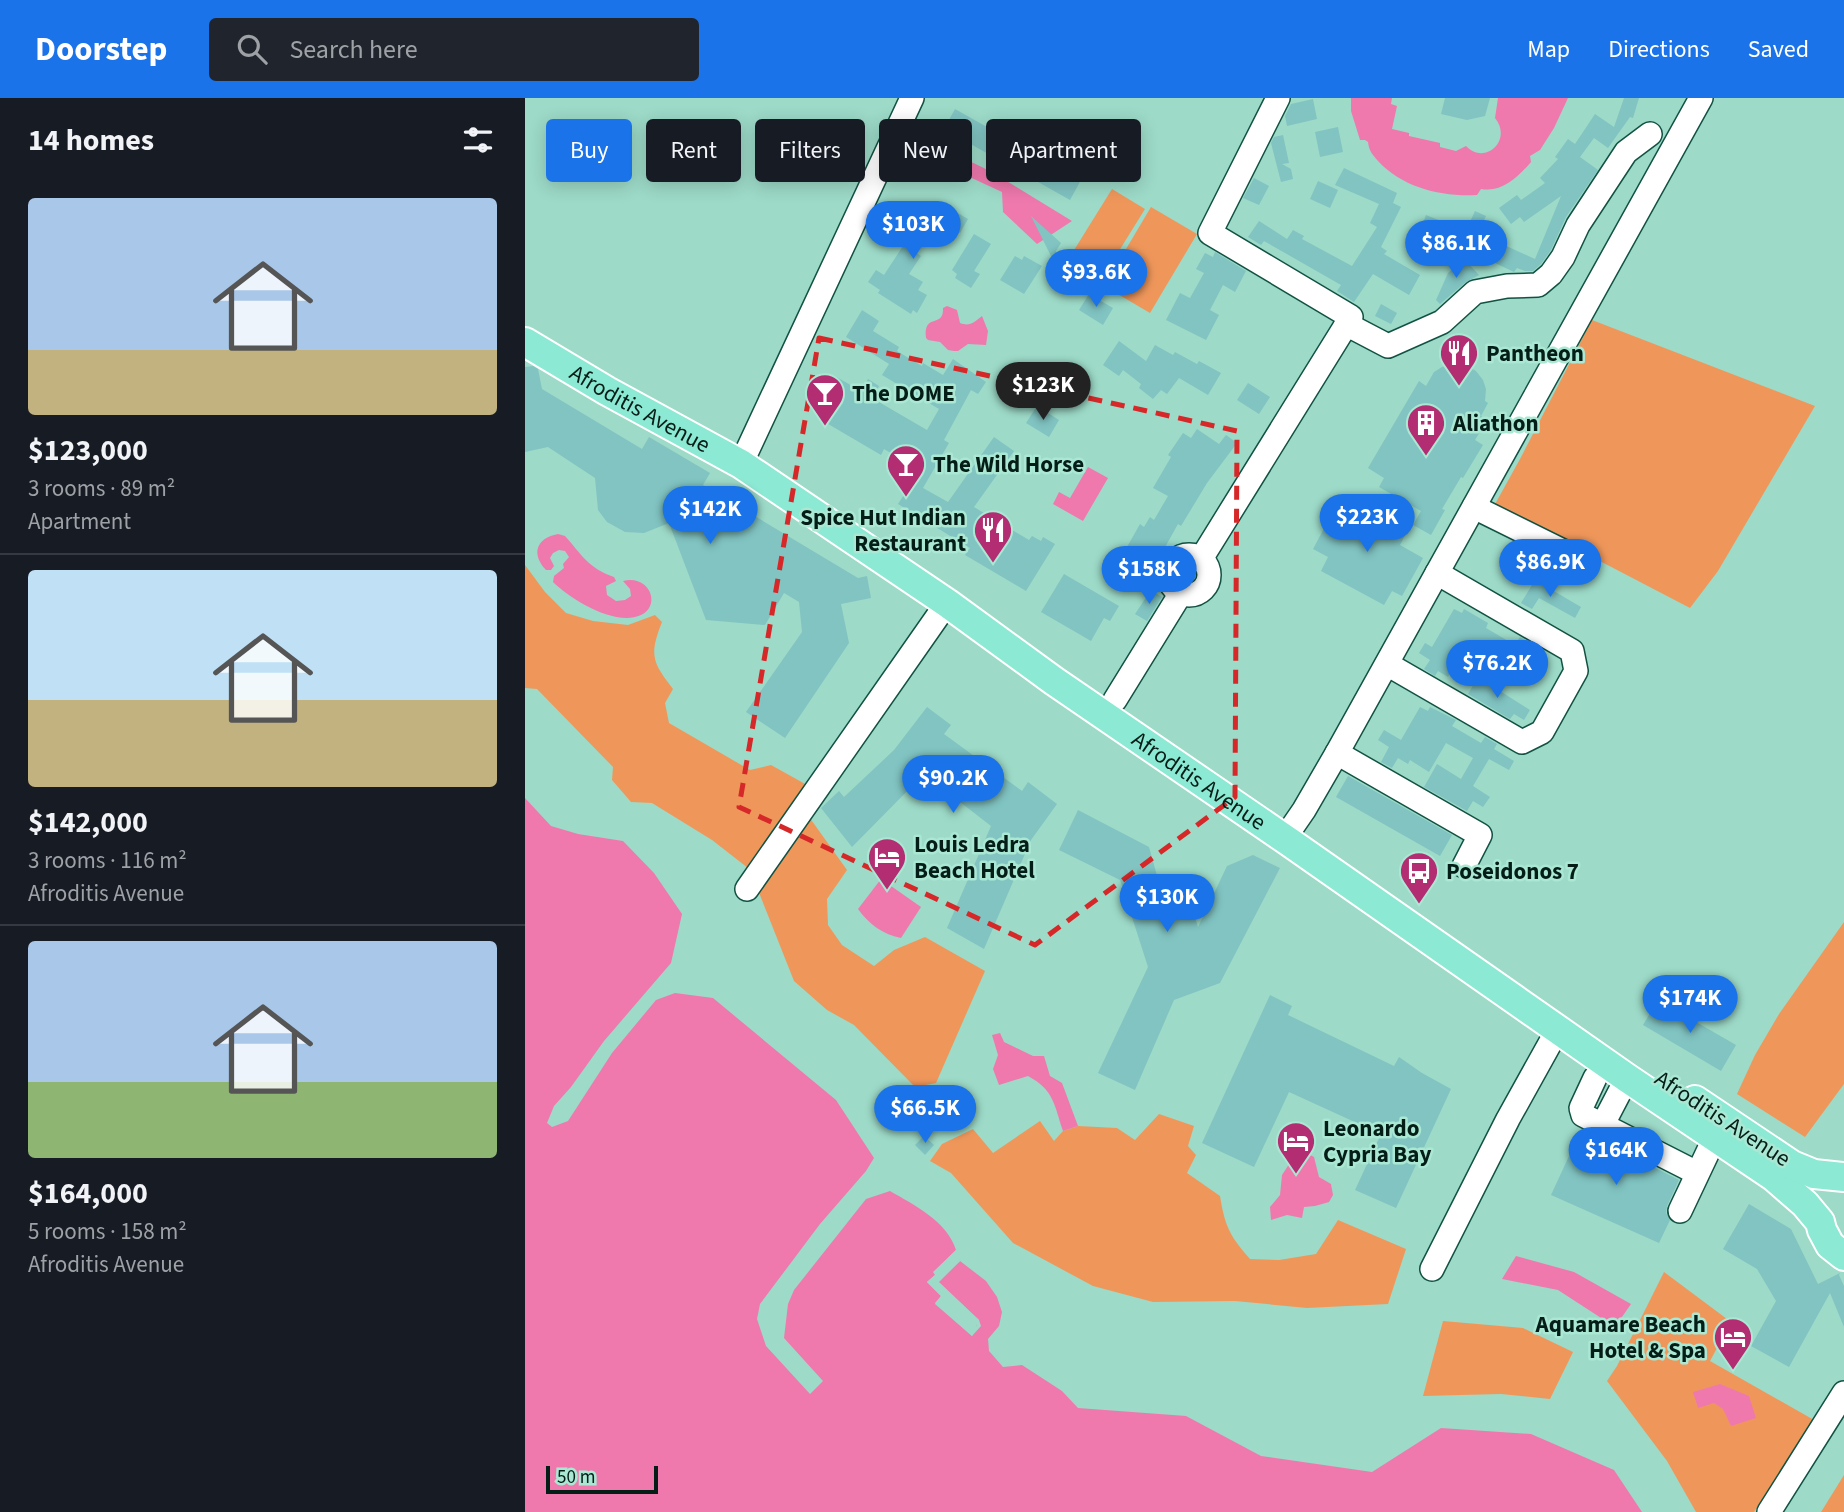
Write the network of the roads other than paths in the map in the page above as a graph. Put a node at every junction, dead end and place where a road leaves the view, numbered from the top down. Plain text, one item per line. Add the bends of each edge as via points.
1 (912, 98) edge
2 (1278, 98) edge
3 (1702, 98) edge
4 (1650, 134) dead end
5 (1349, 320) junction
6 (525, 321) edge
7 (525, 342) edge
8 (745, 456) junction
9 (1474, 507) junction
10 (1579, 559) dead end
11 (1437, 573) junction
12 (947, 603) junction
13 (1387, 664) junction
14 (1115, 700) junction
15 (1337, 753) junction
16 (1293, 826) junction
17 (1464, 866) dead end
18 (747, 889) dead end
19 (1558, 1029) junction
20 (1595, 1078) dead end
21 (1627, 1078) junction
22 (1602, 1126) junction
23 (1715, 1137) junction
24 (1697, 1173) junction
25 (1844, 1178) edge
26 (1680, 1211) dead end
27 (1820, 1222) junction
28 (1844, 1256) edge
29 (1432, 1269) dead end
30 (1844, 1393) edge
31 (1769, 1512) edge

1 - 8 street
2 - 5 street via 1210,233
3 - 9 street
4 - 5 street via 1626,152 1578,225 1563,257 1538,285 1475,292 1442,322 1388,346
5 - 14 street via 1201,559 1208,570 1204,587 1195,594 1181,593
6 - 8 main road, Afroditis Avenue
7 - 8 main road, Afroditis Avenue via 607,391
8 - 12 main road, Afroditis Avenue
8 - 14 main road, Afroditis Avenue
9 - 10 street
9 - 11 street
11 - 13 street
11 - 13 street via 1572,651 1576,671 1542,732 1523,742
12 - 18 street
12 - 19 main road, Afroditis Avenue
13 - 15 street
14 - 16 main road, Afroditis Avenue
15 - 16 street
15 - 17 street via 1480,835
16 - 25 main road, Afroditis Avenue via 1792,1165
19 - 21 main road, Afroditis Avenue
19 - 29 street
20 - 22 street via 1581,1112
21 - 22 street
21 - 23 main road, Afroditis Avenue
22 - 24 street
23 - 24 street
23 - 27 main road, Afroditis Avenue via 1785,1186
24 - 26 street
25 - 27 main road via 1824,1198
27 - 28 main road, Afroditis Avenue via 1830,1245
30 - 31 street

